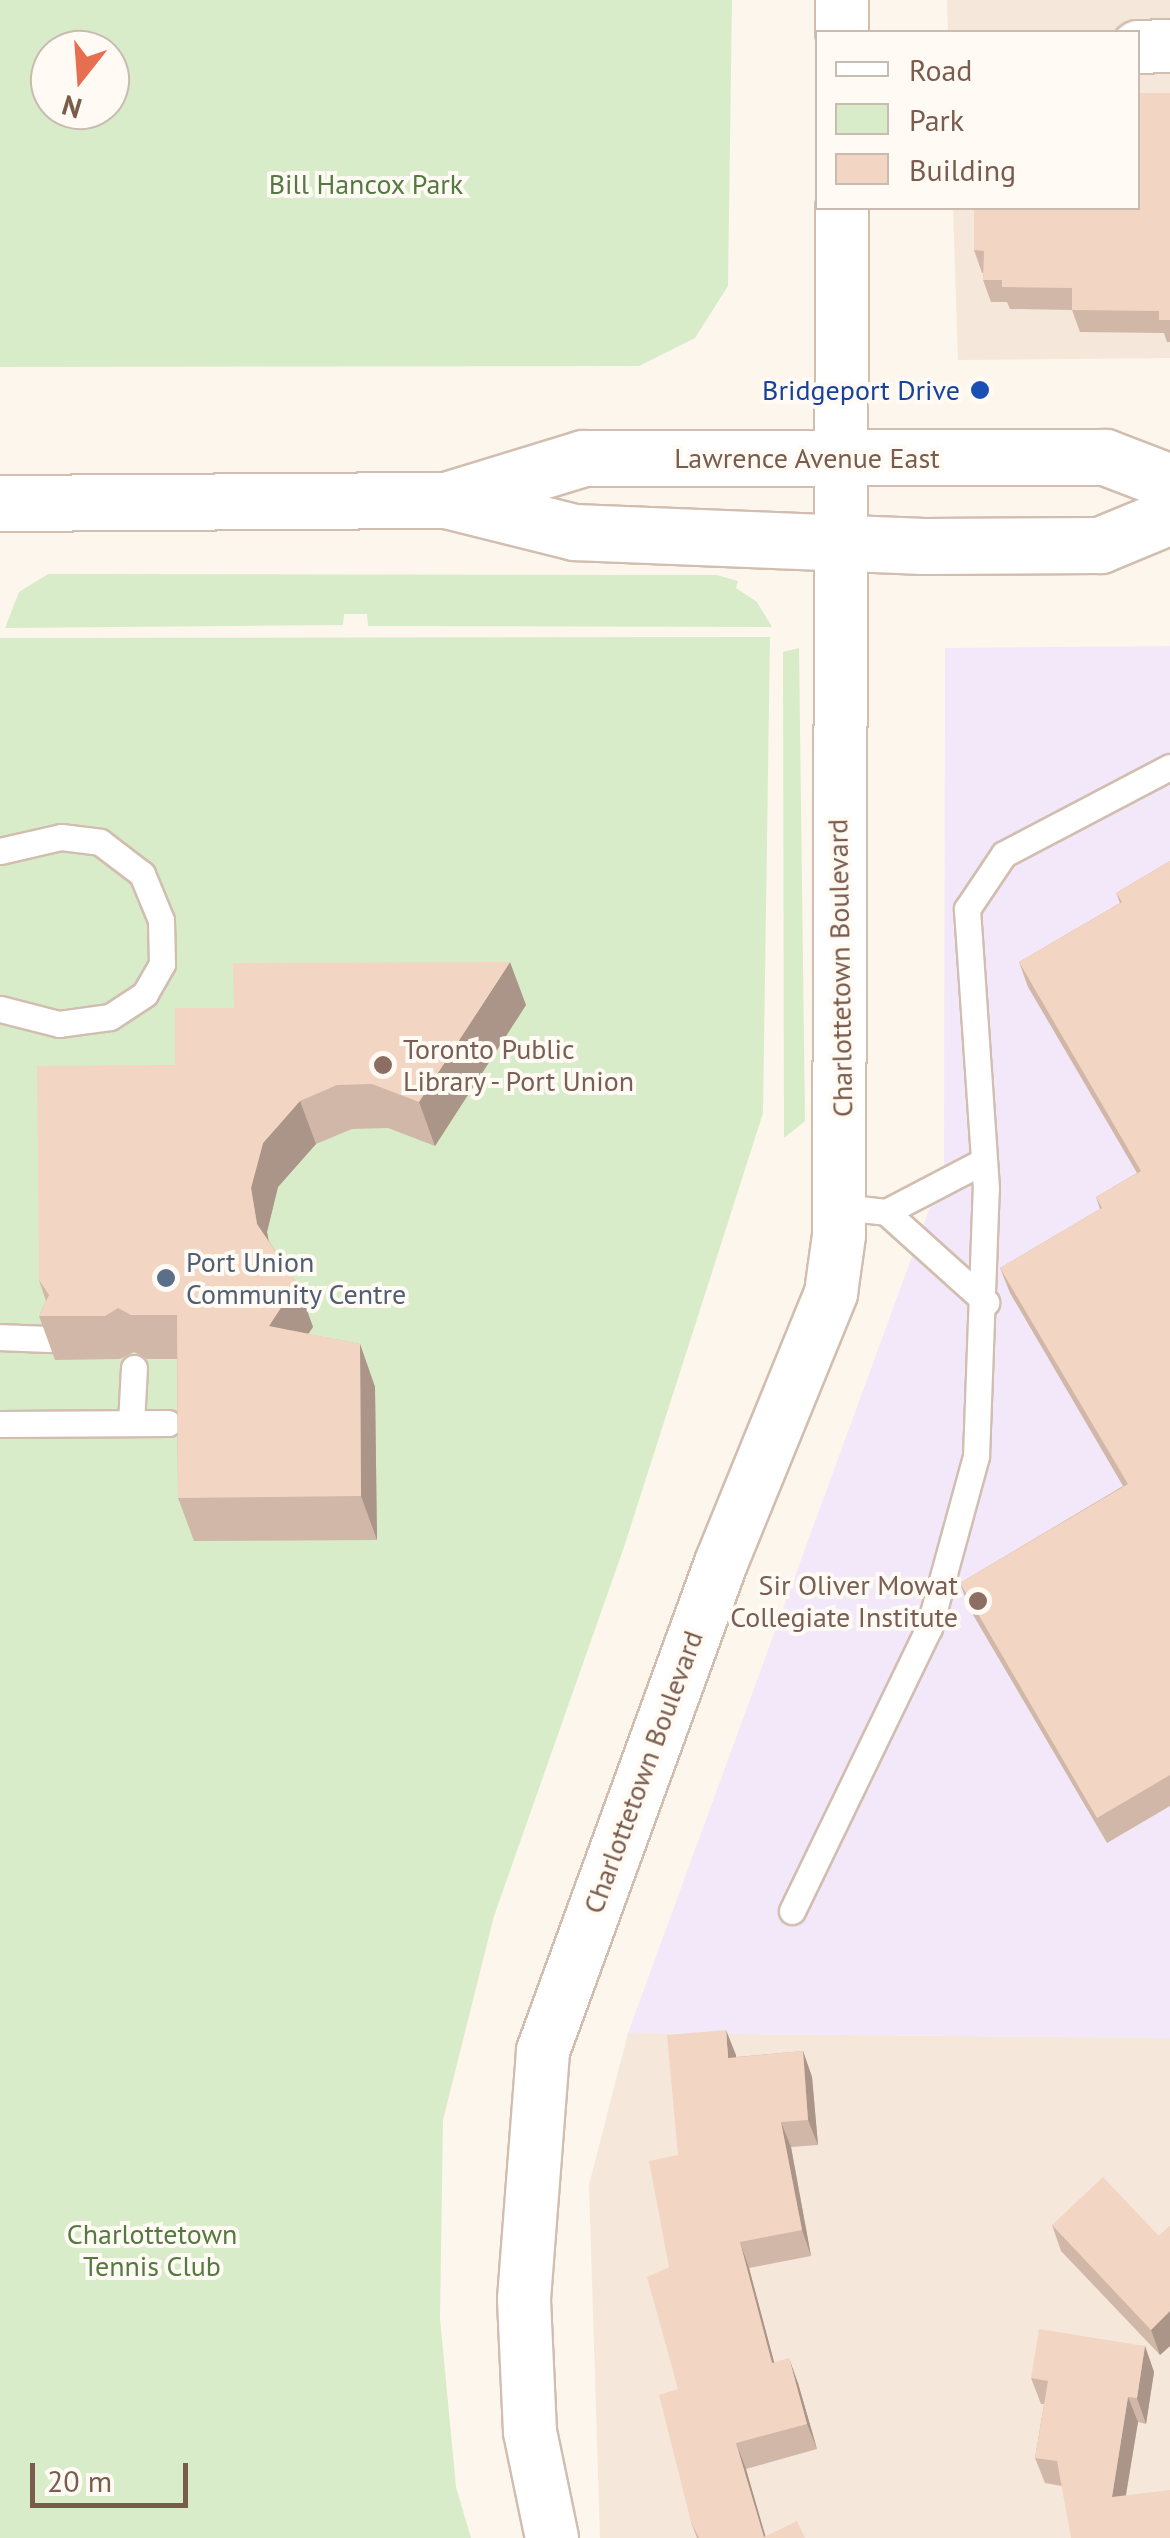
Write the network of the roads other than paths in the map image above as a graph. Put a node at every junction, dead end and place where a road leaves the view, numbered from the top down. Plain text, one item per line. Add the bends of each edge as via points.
1 (842, 0) edge
2 (842, 30) edge
3 (1140, 46) edge
4 (1170, 46) edge
5 (842, 210) edge
6 (839, 458) junction
7 (1170, 482) edge
8 (446, 500) junction
9 (0, 503) edge
10 (1170, 516) edge
11 (843, 542) junction
12 (1170, 766) edge
13 (0, 851) edge
14 (0, 1009) edge
15 (984, 1161) junction
16 (864, 1209) junction
17 (986, 1302) junction
18 (0, 1337) edge
19 (48, 1338) edge
20 (134, 1368) dead end
21 (131, 1423) junction
22 (168, 1423) dead end
23 (0, 1424) edge
24 (792, 1912) dead end
25 (552, 2538) edge

1 - 2 street
3 - 4 street
5 - 6 street
6 - 7 main road, Lawrence Avenue East via 1105,456
6 - 8 main road, Lawrence Avenue East via 584,458
6 - 11 street
8 - 9 main road, Lawrence Avenue East
8 - 11 main road, Lawrence Avenue East via 574,532
10 - 11 main road, Lawrence Avenue East via 1100,545
11 - 16 street, Charlottetown Boulevard via 837,866
12 - 15 lane via 1004,854 968,909
13 - 14 lane via 61,837 100,842 142,874 160,920 162,964 145,994 110,1017 59,1024
15 - 16 lane
15 - 17 lane
16 - 17 lane
16 - 25 street, Charlottetown Boulevard via 721,1564 544,2051 524,2299 530,2432
17 - 24 lane via 976,1456 929,1628
18 - 19 lane
20 - 21 lane
21 - 22 lane
21 - 23 lane

